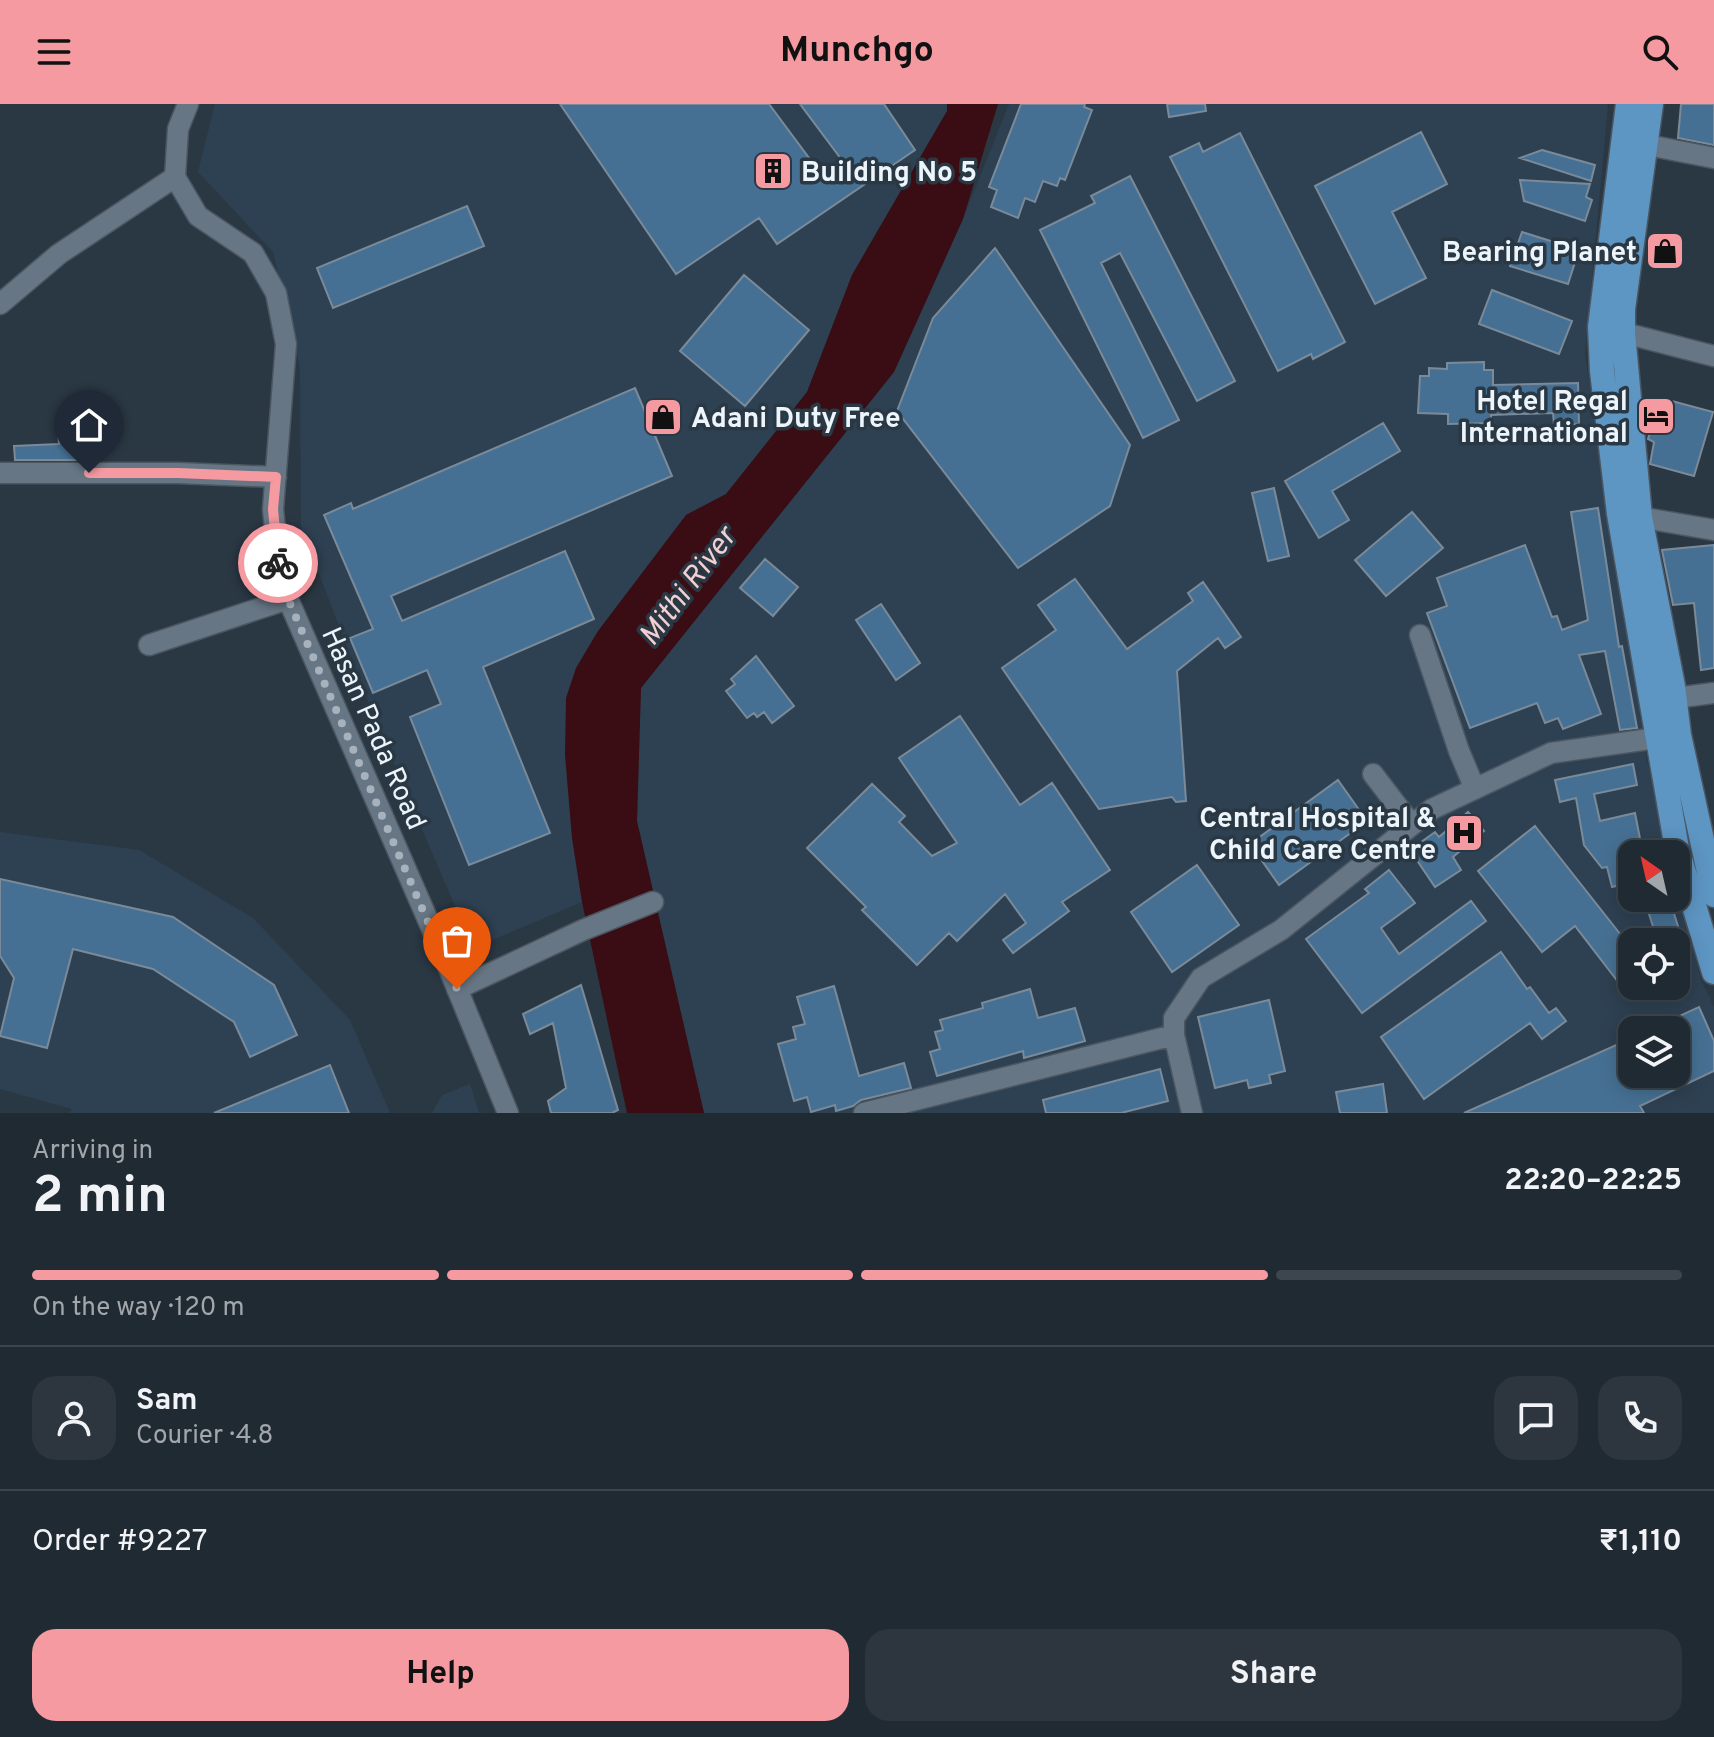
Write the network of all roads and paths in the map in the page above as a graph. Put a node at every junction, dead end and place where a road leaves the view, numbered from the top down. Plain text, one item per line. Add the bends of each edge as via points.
1 (188, 104) edge
2 (1628, 104) edge
3 (1651, 104) edge
4 (1635, 143) junction
5 (1714, 158) edge
6 (175, 177) junction
7 (0, 304) edge
8 (1612, 330) junction
9 (1714, 356) edge
10 (0, 473) edge
11 (276, 477) junction
12 (1630, 515) junction
13 (1714, 530) edge
14 (288, 599) junction
15 (1420, 635) dead end
16 (149, 645) dead end
17 (1714, 693) edge
18 (1667, 698) junction
19 (1429, 703) dead end
20 (1449, 719) junction
21 (1669, 736) junction
22 (1373, 774) dead end
23 (1475, 789) junction
24 (1412, 825) junction
25 (1714, 895) edge
26 (653, 902) dead end
27 (1714, 972) edge
28 (457, 989) junction
29 (1174, 1035) junction
30 (508, 1113) edge
31 (864, 1113) edge
32 (1192, 1113) edge

1 - 6 street via 178,129
2 - 4 main road
3 - 4 main road
4 - 5 street
4 - 8 main road
6 - 7 street via 59,254
6 - 11 street, Hasan Pada Road via 198,216 253,253 276,293 286,344
8 - 9 street
8 - 12 main road via 1602,371
10 - 11 street
11 - 14 street, Hasan Pada Road via 273,509 279,570
12 - 13 street
12 - 18 main road
14 - 16 street
14 - 28 street, Hasan Pada Road
15 - 20 street
17 - 18 street
18 - 21 main road
19 - 20 street via 1436,717
20 - 23 street
21 - 23 street via 1551,753
21 - 25 main road
21 - 27 main road via 1677,849
22 - 24 street
23 - 24 street
24 - 29 street via 1281,930 1201,978 1174,1018
26 - 28 street
28 - 30 street, Hasan Pada Road
29 - 31 street
29 - 32 street

